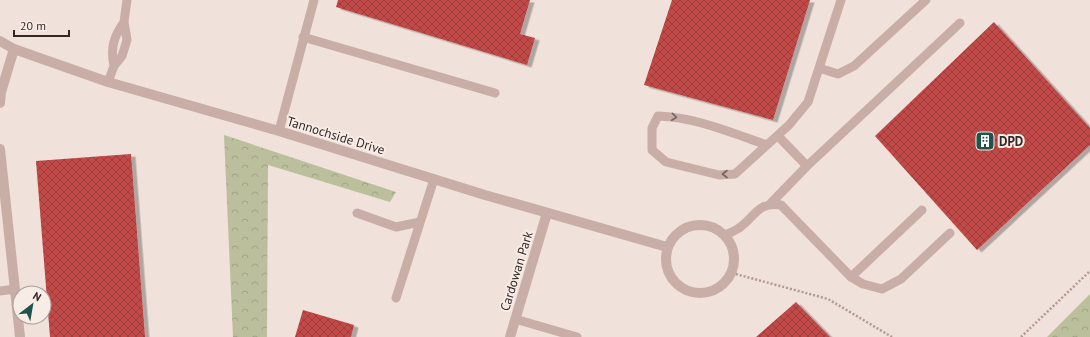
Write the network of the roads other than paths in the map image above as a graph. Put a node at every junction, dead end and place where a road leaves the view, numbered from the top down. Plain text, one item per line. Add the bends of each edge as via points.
1 (127, 0) edge
2 (314, 0) edge
3 (841, 0) edge
4 (926, 0) edge
5 (124, 22) junction
6 (960, 23) dead end
7 (303, 37) junction
8 (0, 41) edge
9 (14, 49) junction
10 (114, 66) junction
11 (819, 68) junction
12 (108, 82) junction
13 (496, 93) dead end
14 (0, 103) edge
15 (279, 131) junction
16 (778, 136) junction
17 (767, 146) junction
18 (0, 149) edge
19 (806, 166) junction
20 (434, 179) junction
21 (771, 203) junction
22 (922, 210) dead end
23 (357, 213) dead end
24 (547, 213) junction
25 (420, 222) junction
26 (950, 232) dead end
27 (725, 235) junction
28 (667, 246) junction
29 (851, 276) junction
30 (14, 285) edge
31 (12, 289) edge
32 (0, 291) edge
33 (396, 298) dead end
34 (515, 319) junction
35 (18, 325) edge
36 (20, 337) edge
37 (510, 337) edge
38 (577, 337) edge

1 - 5 lane
2 - 7 lane
3 - 11 lane
4 - 11 lane via 854,66 838,74
5 - 10 lane via 115,36 112,54
5 - 10 lane via 127,40 122,56
6 - 19 lane
7 - 13 lane
7 - 15 lane
8 - 9 street, Tannochside Drive
9 - 12 street, Tannochside Drive
9 - 14 street
10 - 12 lane
11 - 16 lane via 808,102
12 - 15 street, Tannochside Drive
15 - 20 street, Tannochside Drive
16 - 17 lane
16 - 19 lane
17 -> 17 lane via 735,174 719,175 666,162 652,150 652,128 658,116 677,117
18 - 30 street
19 - 21 lane
20 - 24 street, Tannochside Drive
20 - 25 lane
21 - 27 lane via 759,208 739,228
21 - 29 lane via 781,204
22 - 29 lane
23 - 25 lane via 396,227
24 - 28 street, Tannochside Drive
24 - 34 street, Cardowan Park
25 - 33 lane
26 - 29 lane via 901,279 882,289 863,284
27 - 28 street via 715,228 702,224 690,225 673,236
27 - 28 street via 733,249 732,273 725,283 704,294 688,292 678,286 667,271
31 - 32 lane
34 - 37 street, Cardowan Park
34 - 38 lane
35 - 36 street

